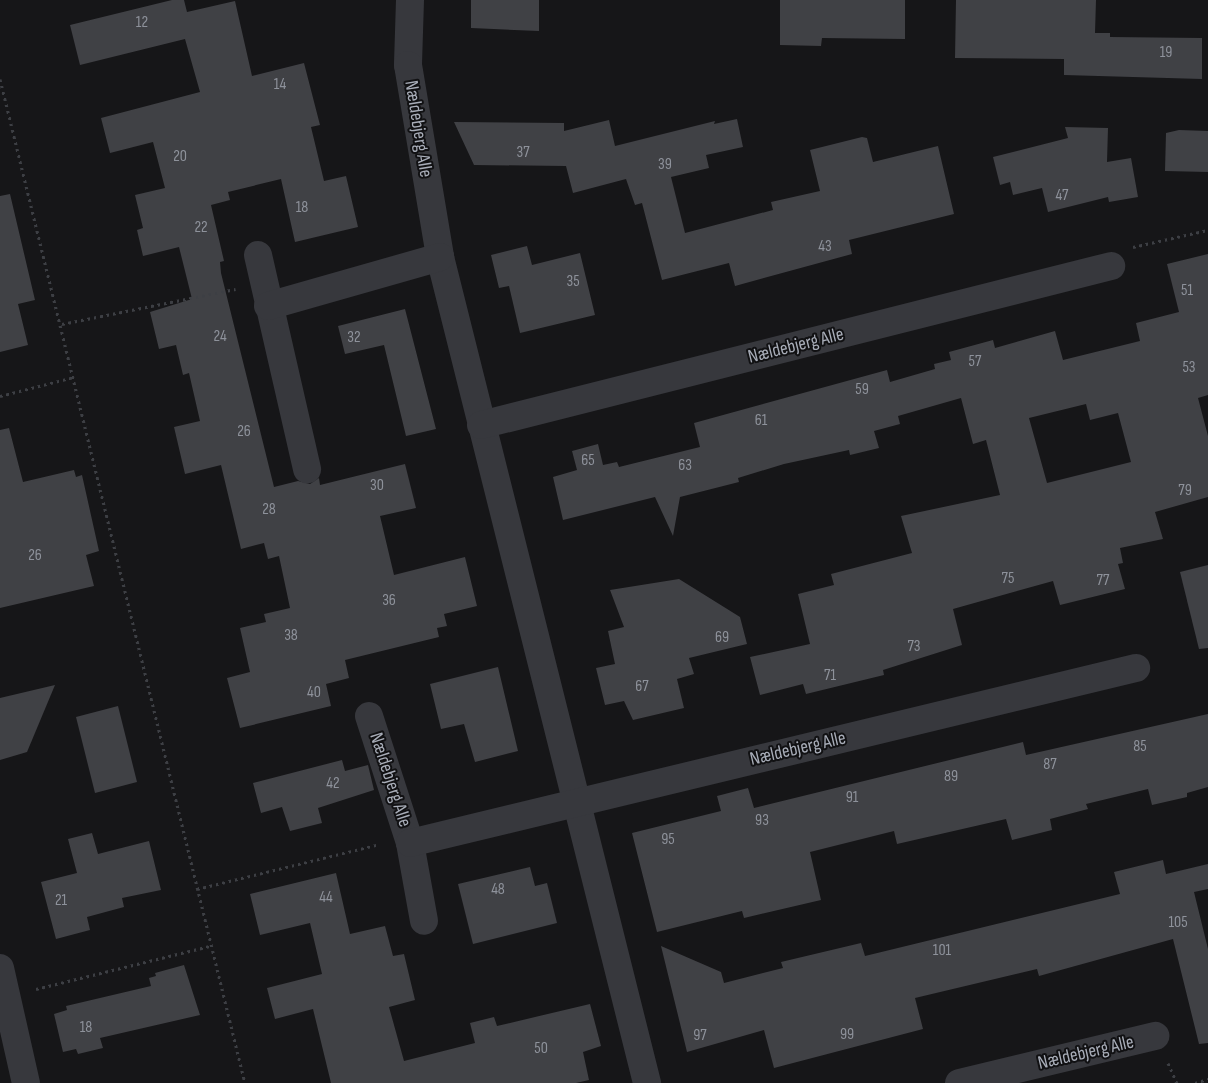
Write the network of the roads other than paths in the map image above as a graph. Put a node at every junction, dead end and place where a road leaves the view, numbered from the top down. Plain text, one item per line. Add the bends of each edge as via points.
1 (410, 0) edge
2 (258, 254) dead end
3 (440, 257) junction
4 (1111, 266) road end
5 (266, 295) junction
6 (481, 425) junction
7 (307, 470) dead end
8 (1136, 668) dead end
9 (369, 716) dead end
10 (576, 801) junction
11 (410, 843) junction
12 (424, 921) dead end
13 (2, 981) edge
14 (1155, 1036) dead end
15 (26, 1083) edge
16 (647, 1083) edge
17 (959, 1083) edge

1 - 3 street, Nældebjerg Alle via 408,65
2 - 5 street
3 - 5 street
3 - 6 street, Nældebjerg Alle
4 - 6 street, Nældebjerg Alle
5 - 7 street
6 - 10 street, Nældebjerg Alle
8 - 10 street, Nældebjerg Alle
9 - 11 street, Nældebjerg Alle
10 - 11 street, Nældebjerg Alle
10 - 16 street, Nældebjerg Alle
11 - 12 street, Nældebjerg Alle
13 - 15 street
14 - 17 street, Nældebjerg Alle

